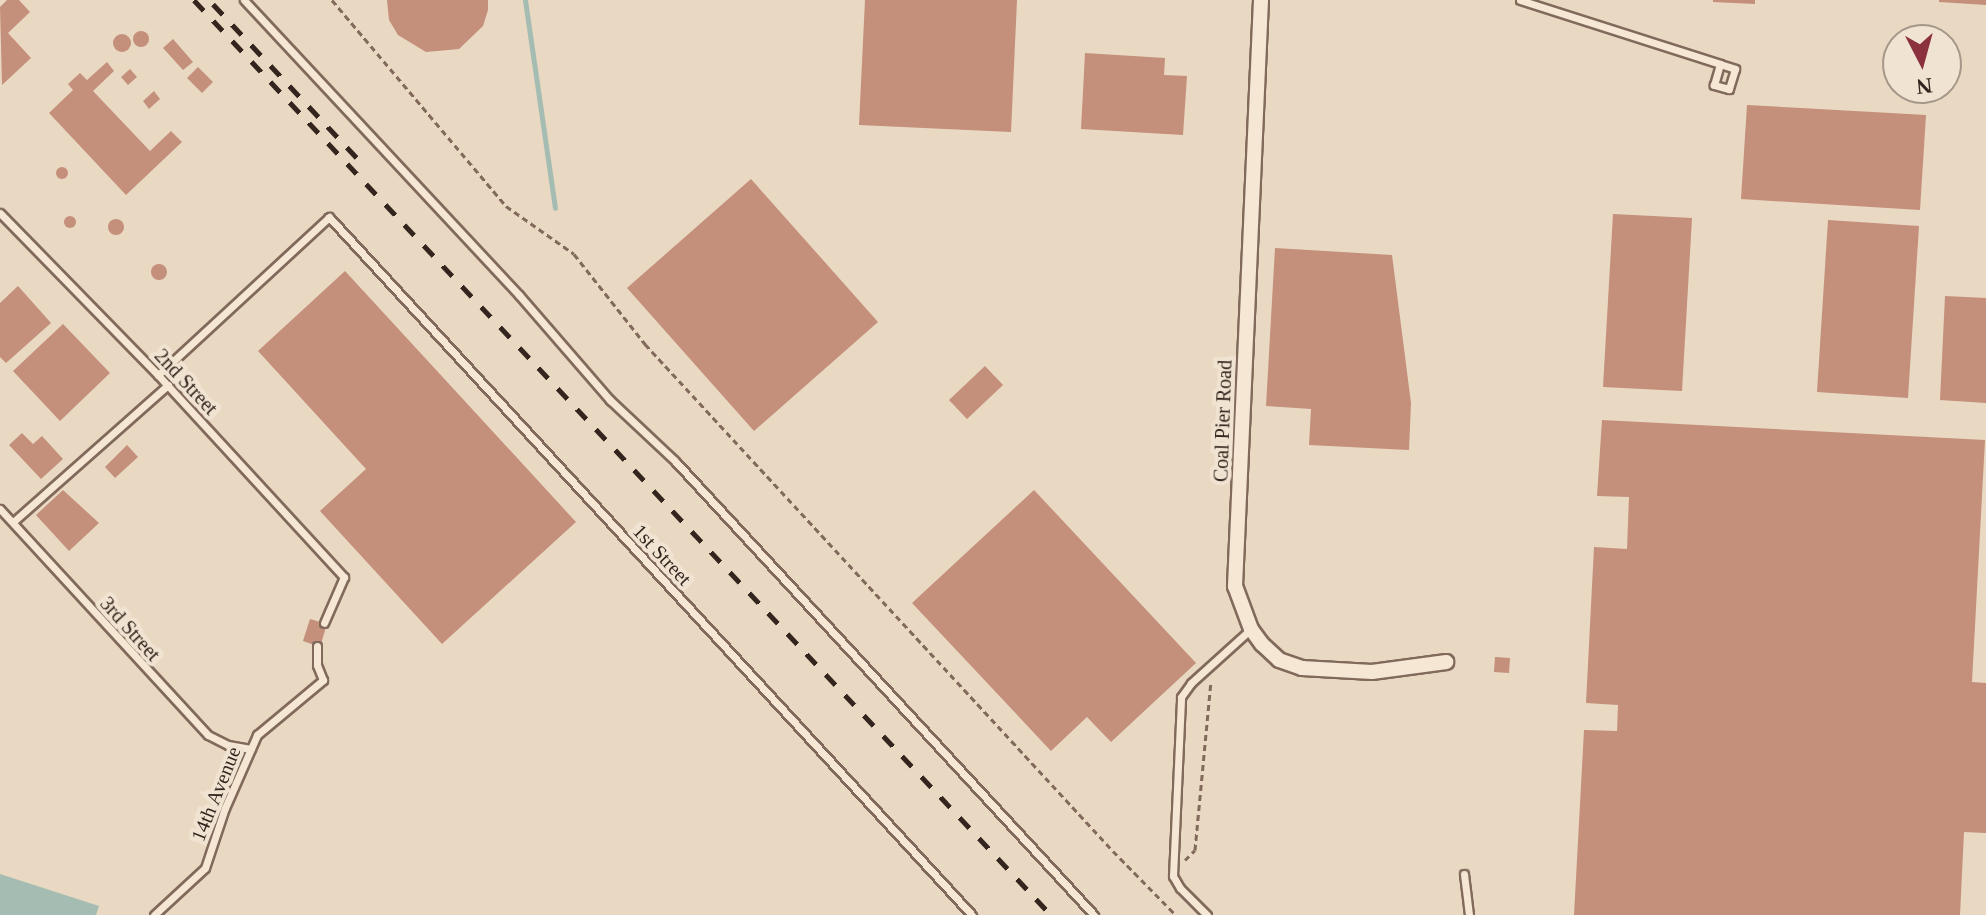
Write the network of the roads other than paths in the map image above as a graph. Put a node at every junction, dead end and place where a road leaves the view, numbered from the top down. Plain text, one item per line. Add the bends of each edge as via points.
1 (244, 0) edge
2 (1261, 0) edge
3 (1520, 0) edge
4 (1720, 64) dead end
5 (0, 213) edge
6 (158, 375) junction
7 (168, 385) junction
8 (0, 509) edge
9 (13, 522) junction
10 (324, 623) dead end
11 (1251, 629) junction
12 (317, 646) dead end
13 (1446, 662) dead end
14 (251, 749) junction
15 (1464, 874) dead end
16 (154, 915) edge
17 (972, 915) edge
18 (1094, 915) edge
19 (1207, 915) edge
20 (1469, 915) edge

1 - 18 lane via 610,400 675,461
2 - 11 street, Coal Pier Road via 1235,586
3 - 4 lane
5 - 6 lane, 2nd Street
6 - 7 lane, 2nd Street
6 - 17 lane, 1st Street via 329,217
7 - 9 lane
7 - 10 lane, 2nd Street via 344,577
8 - 9 lane, 3rd Street
9 - 14 lane, 3rd Street via 208,735
11 - 13 street, Coal Pier Road via 1279,660 1302,668 1372,672
11 - 19 lane via 1181,697 1173,876
12 - 14 lane, 14th Avenue via 323,680 257,735
14 - 16 lane, 14th Avenue via 205,868
15 - 20 lane

